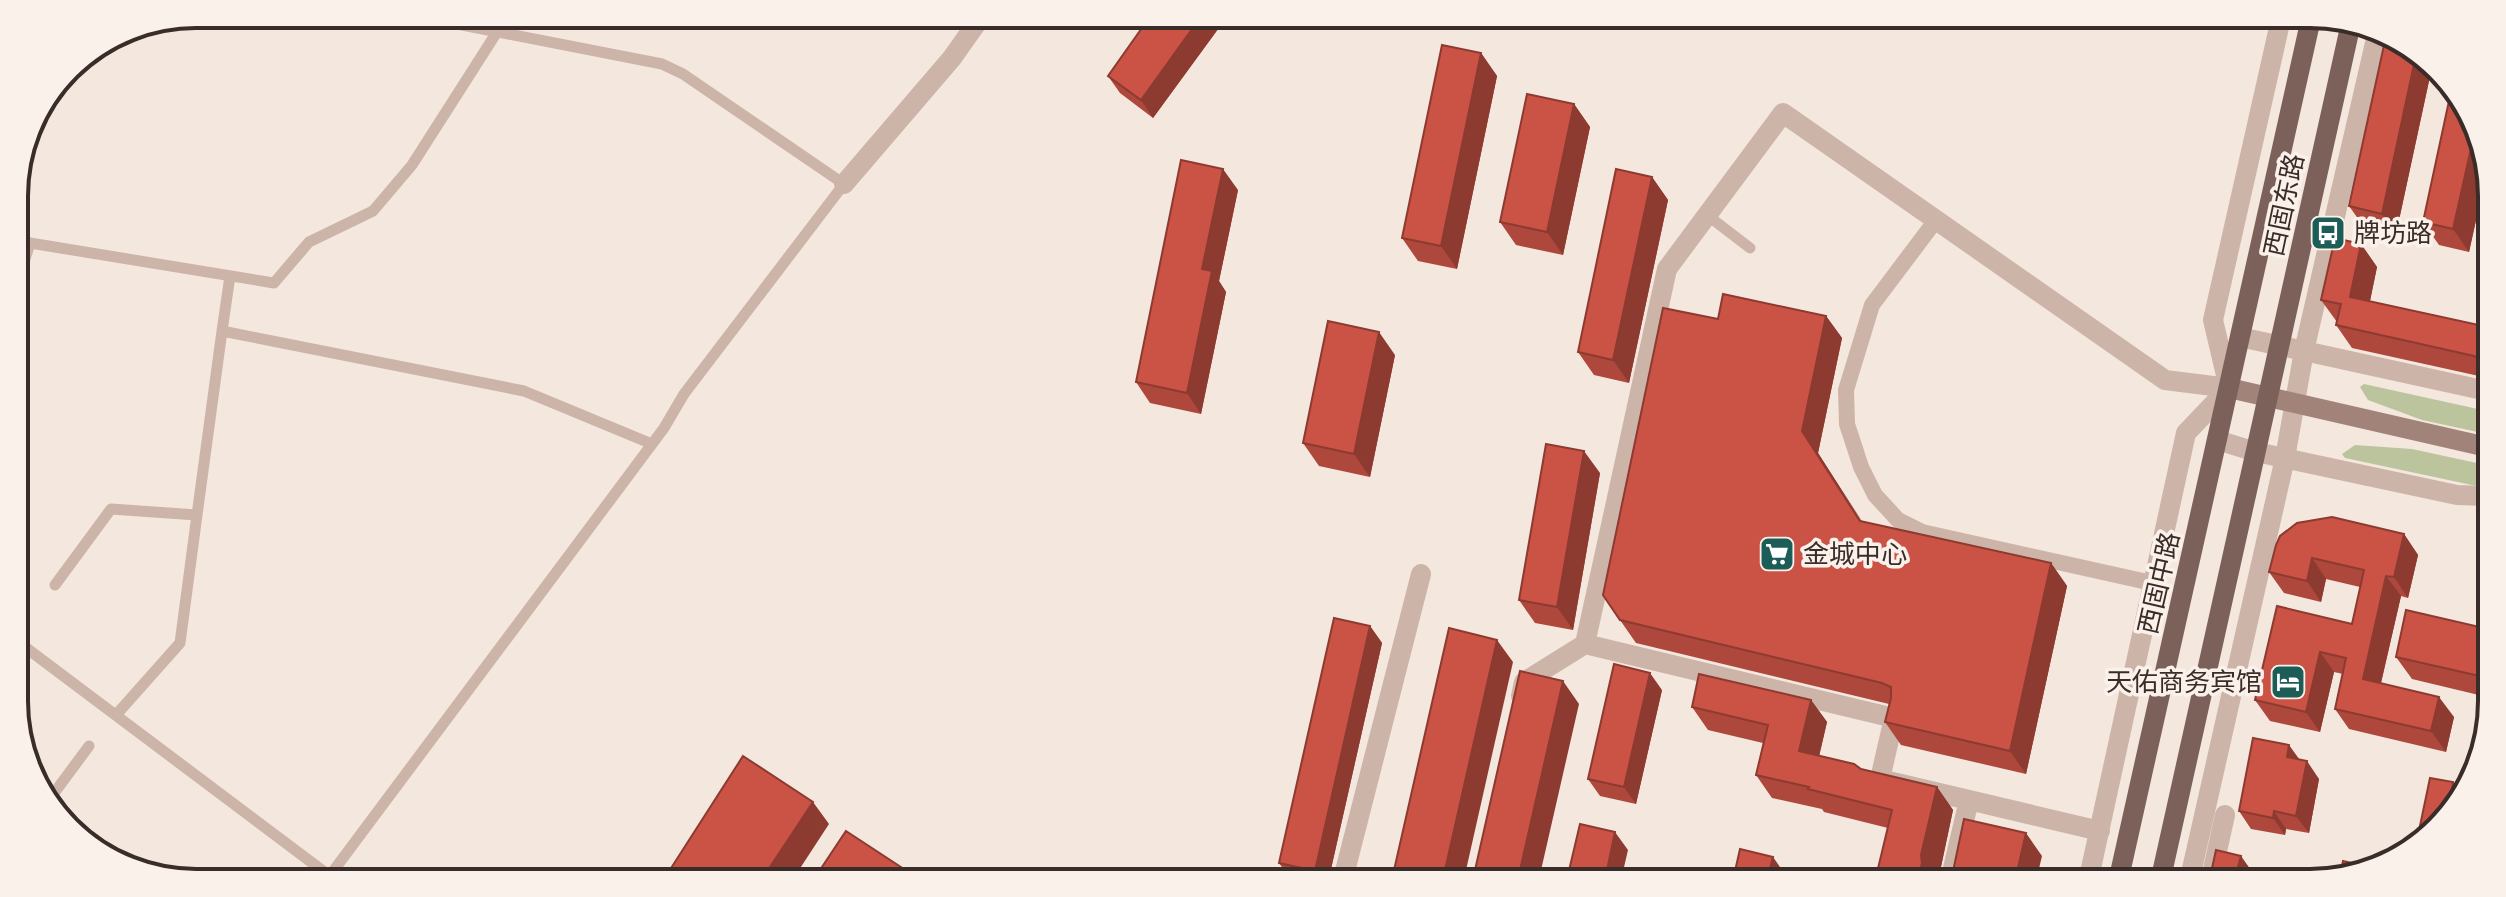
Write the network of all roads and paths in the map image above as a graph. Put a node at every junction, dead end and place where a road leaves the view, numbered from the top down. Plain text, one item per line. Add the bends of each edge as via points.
1 (477, 28) edge
2 (973, 28) edge
3 (2279, 28) edge
4 (2309, 28) edge
5 (497, 32) junction
6 (2349, 33) edge
7 (2375, 42) edge
8 (844, 184) junction
9 (1707, 215) junction
10 (1936, 220) junction
11 (30, 243) joint
12 (1750, 248) dead end
13 (28, 249) edge
14 (230, 276) junction
15 (222, 331) junction
16 (2240, 337) junction
17 (2280, 345) junction
18 (2304, 351) junction
19 (2229, 388) junction
20 (2478, 389) edge
21 (2269, 398) junction
22 (2295, 404) junction
23 (2217, 440) junction
24 (652, 444) junction
25 (2478, 445) edge
26 (2256, 452) junction
27 (2285, 458) junction
28 (2478, 496) edge
29 (197, 515) junction
30 (1421, 574) dead end
31 (2152, 583) junction
32 (55, 585) dead end
33 (1585, 644) junction
34 (28, 649) edge
35 (1517, 713) edge
36 (116, 715) junction
37 (89, 746) dead end
38 (55, 792) edge
39 (1969, 800) junction
40 (2225, 815) dead end
41 (2100, 831) junction
42 (322, 869) edge
43 (333, 869) edge
44 (1346, 869) edge
45 (1953, 869) edge
46 (2091, 869) edge
47 (2121, 869) edge
48 (2163, 869) edge
49 (2192, 869) edge
50 (2214, 869) edge

1 - 5 lane
2 - 8 street
3 - 19 street via 2213,320
4 - 16 main road, 西固东路
5 - 8 lane via 662,64
5 - 14 lane via 412,165 373,211 309,242 274,283
6 - 17 main road, 西固东路
7 - 18 street
8 - 24 lane
9 - 10 street via 1783,113
9 - 12 lane
9 - 33 street via 1667,269
10 - 19 street via 2165,380
10 - 31 street via 1872,305 1846,390 1847,424 1875,495 1898,520 1922,532
11 - 13 lane
11 - 14 lane
14 - 15 lane
15 - 24 lane via 524,391
15 - 29 lane
16 - 17 street
16 - 19 main road, 西固东路
17 - 18 street
17 - 21 main road, 西固东路
18 - 20 street
18 - 22 street
19 - 21 main road
19 - 23 main road, 西固中路
19 - 31 street via 2186,433
21 - 22 main road
21 - 26 main road
22 - 25 main road
22 - 27 street
23 - 26 street
23 - 47 main road, 西固中路
24 - 43 lane
26 - 27 street
26 - 48 main road
27 - 28 street
27 - 49 street
29 - 32 lane via 111,509
29 - 36 lane via 180,643
30 - 44 street
31 - 41 street
33 - 35 street via 1524,682
33 - 39 street via 1894,718 1880,779
34 - 36 lane
36 - 42 lane
37 - 38 lane
39 - 41 street
39 - 45 street
40 - 50 street
41 - 46 street

